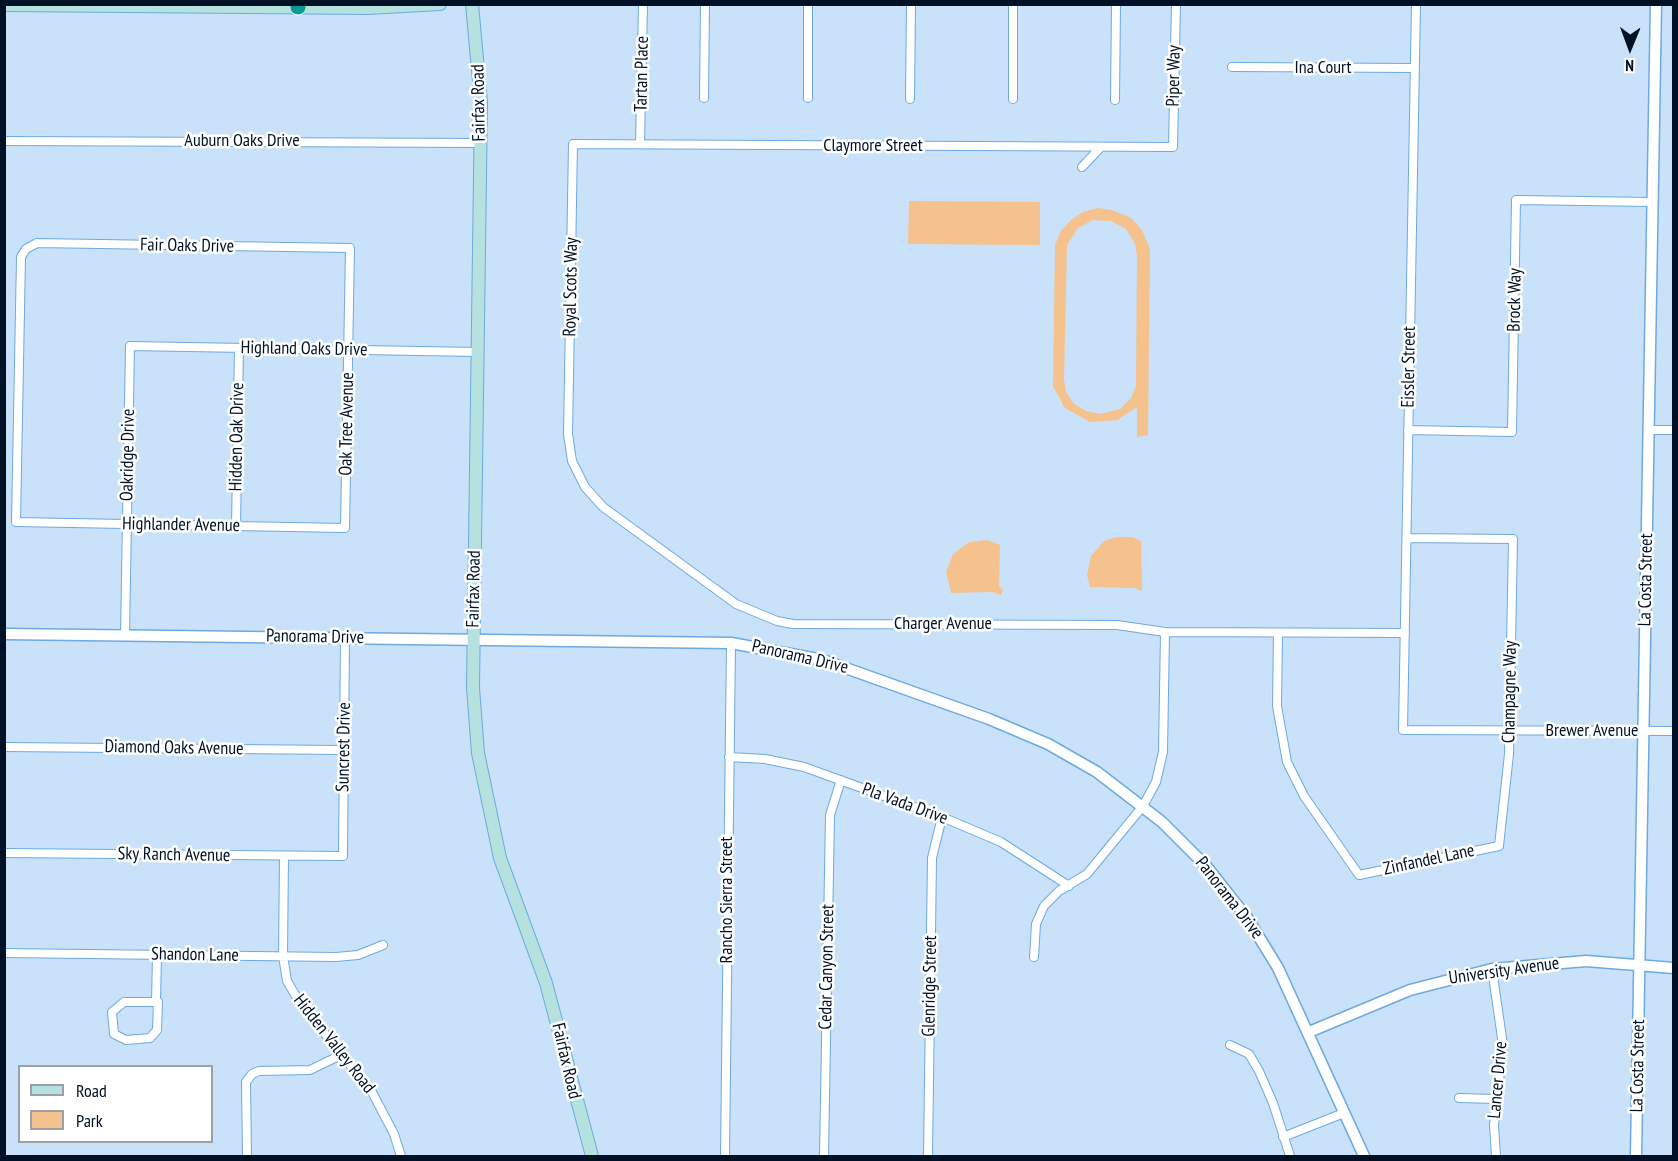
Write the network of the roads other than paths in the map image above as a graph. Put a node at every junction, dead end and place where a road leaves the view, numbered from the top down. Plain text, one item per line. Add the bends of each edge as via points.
1 (440, 4) edge
2 (472, 4) edge
3 (643, 4) edge
4 (705, 4) edge
5 (808, 4) edge
6 (911, 4) edge
7 (1013, 4) edge
8 (1116, 4) edge
9 (1176, 4) edge
10 (1416, 4) edge
11 (1656, 4) edge
12 (4, 5) edge
13 (201, 5) edge
14 (293, 6) edge
15 (1232, 68) dead end
16 (1415, 68) junction
17 (704, 98) dead end
18 (808, 98) dead end
19 (910, 99) dead end
20 (1013, 99) dead end
21 (1115, 100) dead end
22 (4, 141) edge
23 (480, 143) junction
24 (573, 144) joint
25 (640, 144) junction
26 (1101, 147) junction
27 (1173, 147) joint
28 (1083, 167) dead end
29 (1652, 202) junction
30 (350, 248) joint
31 (130, 346) joint
32 (239, 348) junction
33 (348, 350) junction
34 (477, 352) junction
35 (568, 430) joint
36 (1408, 430) junction
37 (1648, 430) junction
38 (1674, 430) edge
39 (16, 522) joint
40 (127, 524) junction
41 (236, 526) junction
42 (345, 528) joint
43 (1407, 538) junction
44 (1165, 632) junction
45 (1278, 633) junction
46 (1405, 633) junction
47 (4, 634) edge
48 (125, 635) junction
49 (345, 637) junction
50 (474, 638) junction
51 (731, 643) junction
52 (1403, 730) joint
53 (1509, 730) junction
54 (1643, 731) junction
55 (1674, 731) edge
56 (4, 747) edge
57 (344, 750) junction
58 (729, 757) junction
59 (841, 780) junction
60 (1143, 806) junction
61 (942, 818) junction
62 (1499, 846) joint
63 (4, 853) edge
64 (284, 856) junction
65 (342, 856) joint
66 (1069, 886) junction
67 (383, 945) dead end
68 (4, 953) edge
69 (157, 955) junction
70 (283, 956) junction
71 (1034, 957) dead end
72 (1639, 964) junction
73 (1674, 968) edge
74 (1492, 969) junction
75 (156, 1002) junction
76 (1309, 1032) junction
77 (1230, 1045) dead end
78 (343, 1054) junction
79 (1459, 1098) dead end
80 (1497, 1099) junction
81 (1344, 1113) junction
82 (1283, 1137) junction
83 (247, 1156) edge
84 (401, 1156) edge
85 (592, 1156) edge
86 (725, 1156) edge
87 (824, 1156) edge
88 (928, 1156) edge
89 (1290, 1156) edge
90 (1364, 1156) edge
91 (1496, 1156) edge
92 (1636, 1156) edge

1 - 14 main road
2 - 23 main road, Fairfax Road via 479,69
3 - 25 street, Tartan Place
4 - 17 street
5 - 18 street
6 - 19 street
7 - 20 street
8 - 21 street
9 - 27 street, Piper Way
10 - 16 street, Eissler Street
11 - 29 street, La Costa Street
12 - 13 main road
13 - 14 main road
15 - 16 street, Ina Court
16 - 36 street, Eissler Street
22 - 23 street, Auburn Oaks Drive
23 - 34 main road, Fairfax Road
24 - 25 street, Claymore Street
24 - 35 street, Royal Scots Way
25 - 26 street, Claymore Street
26 - 27 street, Claymore Street
26 - 28 street
29 - 36 street, Brock Way via 1516,200 1512,432
29 - 37 street, La Costa Street
30 - 33 street, Oak Tree Avenue
30 - 39 street, Fair Oaks Drive via 37,243 26,249 21,257
31 - 32 street, Highland Oaks Drive
31 - 40 street, Oakridge Drive
32 - 33 street, Highland Oaks Drive
32 - 41 street, Hidden Oak Drive
33 - 34 street, Highland Oaks Drive
33 - 42 street, Oak Tree Avenue
34 - 50 main road, Fairfax Road
35 - 44 street, Charger Avenue via 572,461 593,498 736,604 761,617 793,624 1117,625
36 - 43 street, Eissler Street
37 - 38 street
37 - 54 street, La Costa Street
39 - 40 street, Highlander Avenue
40 - 41 street, Highlander Avenue
40 - 48 street, Oakridge Drive
41 - 42 street, Highlander Avenue
43 - 46 street, Eissler Street
43 - 53 street, Champagne Way via 1513,538
44 - 45 street, Charger Avenue
44 - 60 street via 1163,752 1156,782
45 - 46 street, Charger Avenue
45 - 62 street, Zinfandel Lane via 1278,725 1287,762 1304,796 1359,875
46 - 52 street, Eissler Street
47 - 48 street, Panorama Drive
48 - 49 street, Panorama Drive
49 - 50 street, Panorama Drive
49 - 57 street, Suncrest Drive
50 - 51 street, Panorama Drive
50 - 85 main road, Fairfax Road via 475,720 490,821 508,885 546,983
51 - 58 street, Rancho Sierra Street
51 - 60 street, Panorama Drive via 823,660 989,719 1072,758
52 - 53 street, Brewer Avenue
53 - 54 street, Brewer Avenue
53 - 62 street, Champagne Way
54 - 55 street, Brewer Avenue
54 - 72 street, La Costa Street
56 - 57 street, Diamond Oaks Avenue
57 - 65 street, Suncrest Drive
58 - 59 street, Pla Vada Drive via 786,762
58 - 86 street, Rancho Sierra Street
59 - 61 street, Pla Vada Drive
59 - 87 street, Cedar Canyon Street via 830,815
60 - 66 street via 1087,874
60 - 76 street, Panorama Drive via 1207,867 1248,919 1278,968
61 - 66 street, Pla Vada Drive via 1001,842
61 - 88 street, Glenridge Street via 932,858
63 - 64 street, Sky Ranch Avenue
64 - 65 street, Sky Ranch Avenue
64 - 70 street, Hidden Valley Road
66 - 71 street via 1051,897 1039,915
67 - 70 street, Shandon Lane via 345,956
68 - 69 street, Shandon Lane
69 - 70 street, Shandon Lane
69 - 75 street
70 - 78 street, Hidden Valley Road via 285,975 293,992
72 - 73 street, University Avenue
72 - 74 street, University Avenue via 1556,962
72 - 92 street, La Costa Street
74 - 76 street, University Avenue via 1410,990
74 - 80 street, Lancer Drive via 1503,1045
75 - 75 street via 157,1026 150,1038 126,1040 114,1034 111,1017 119,1004
76 - 81 street, Panorama Drive
77 - 82 street via 1249,1054 1259,1071
78 - 83 street via 310,1070 252,1074 246,1082
78 - 84 street, Hidden Valley Road via 383,1112
79 - 80 street
80 - 91 street, Lancer Drive
81 - 82 street
81 - 90 street, Panorama Drive
82 - 89 street

